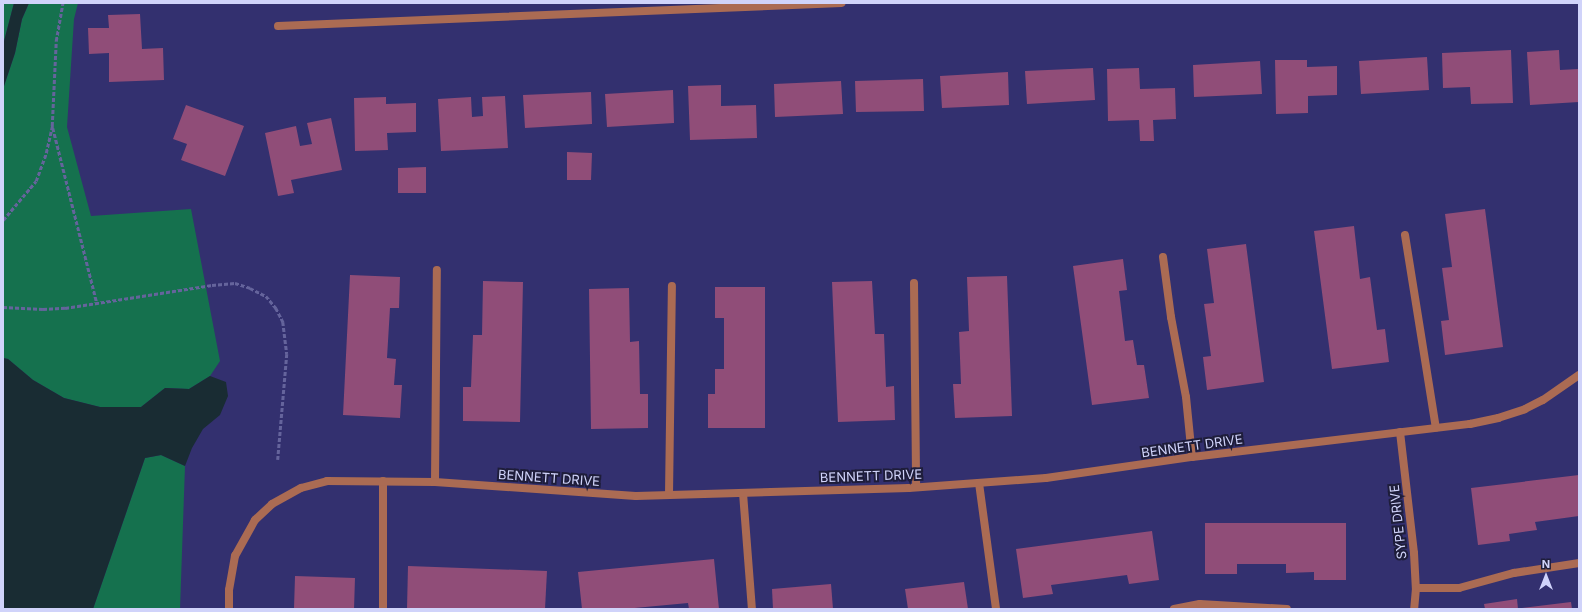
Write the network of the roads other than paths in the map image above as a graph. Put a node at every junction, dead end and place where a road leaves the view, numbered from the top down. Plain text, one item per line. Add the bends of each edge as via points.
1 (842, 3) edge
2 (671, 7) edge
3 (278, 26) dead end
4 (1405, 235) dead end
5 (1163, 257) dead end
6 (437, 270) dead end
7 (914, 284) dead end
8 (672, 286) dead end
9 (1579, 375) edge
10 (1436, 428) junction
11 (1400, 432) junction
12 (1192, 457) junction
13 (383, 482) junction
14 (435, 482) junction
15 (979, 483) junction
16 (916, 487) junction
17 (742, 493) junction
18 (669, 494) junction
19 (1579, 562) edge
20 (1416, 588) junction
21 (229, 609) edge
22 (383, 609) edge
23 (752, 609) edge
24 (996, 609) edge
25 (1174, 609) edge
26 (1287, 609) edge
27 (1414, 609) edge

1 - 2 street
2 - 3 street
4 - 10 street
5 - 12 street via 1186,397
6 - 14 street
7 - 16 street
8 - 18 street
9 - 10 street, BENNETT DRIVE via 1525,409 1498,418
10 - 11 street, BENNETT DRIVE
11 - 12 street, BENNETT DRIVE
11 - 20 street, SYPE DRIVE
12 - 15 street, BENNETT DRIVE via 1046,478
13 - 14 street, BENNETT DRIVE
13 - 21 street, BENNETT DRIVE via 314,484 272,504 255,520 235,556 229,590
13 - 22 street
14 - 18 street, BENNETT DRIVE via 636,496
15 - 16 street, BENNETT DRIVE
15 - 24 street
16 - 17 street, BENNETT DRIVE
17 - 18 street, BENNETT DRIVE
17 - 23 street
19 - 20 street via 1514,573 1459,588
20 - 27 street, SYPE DRIVE
25 - 26 street via 1200,604

